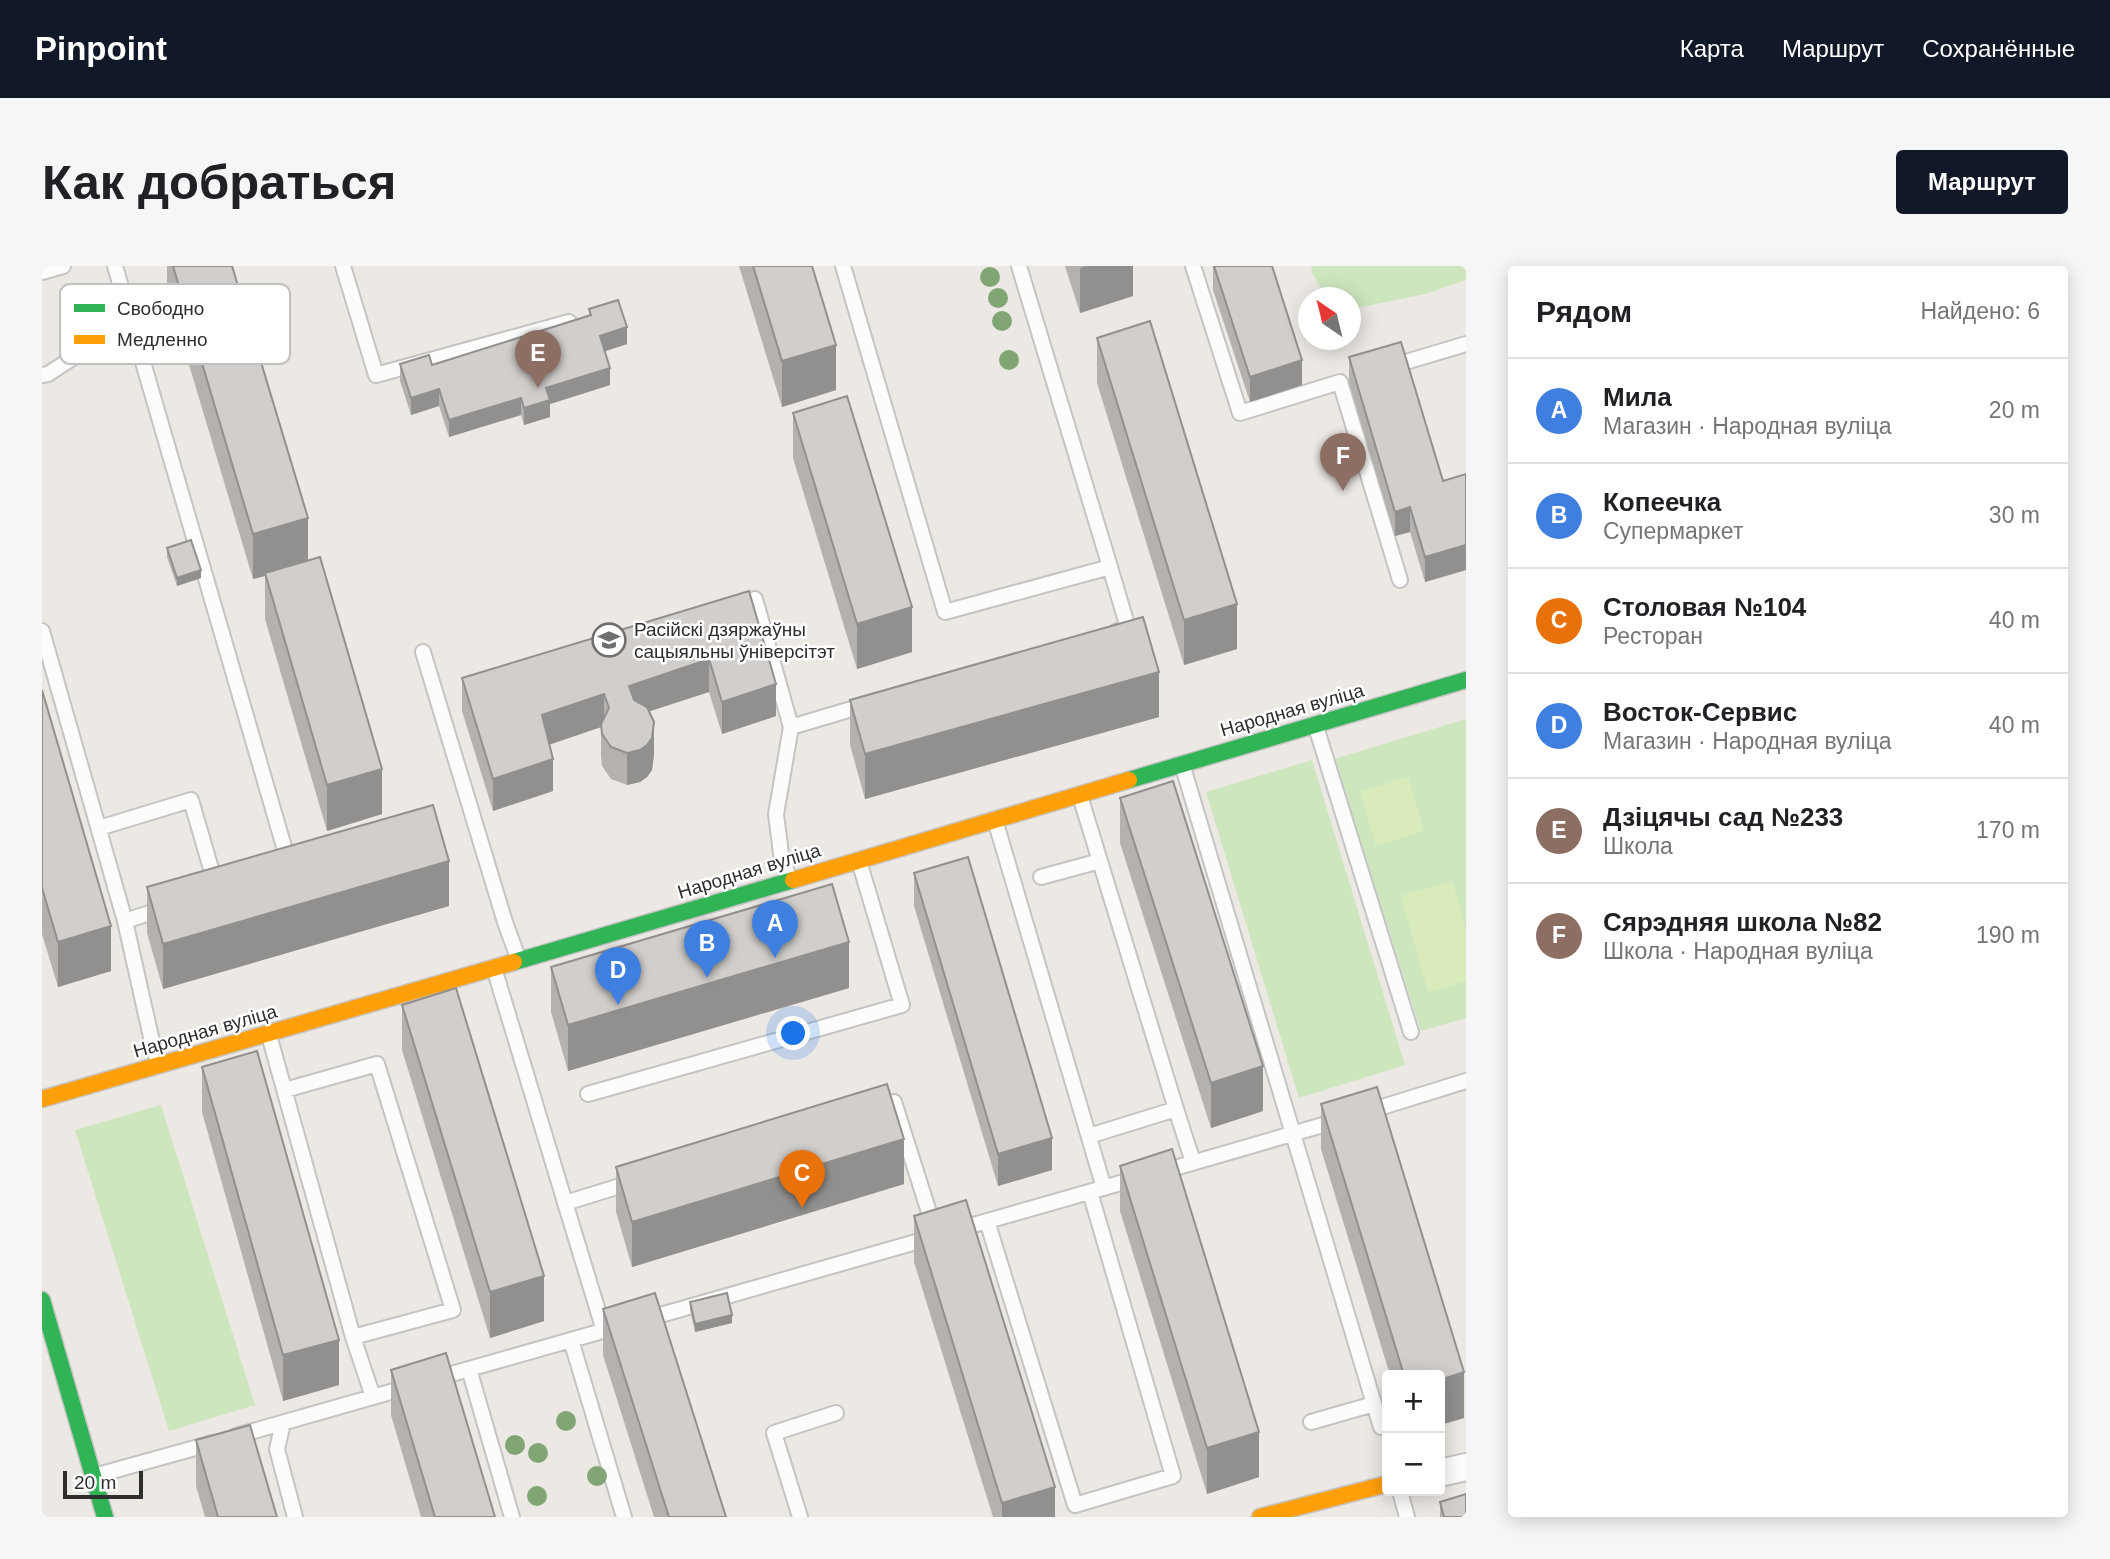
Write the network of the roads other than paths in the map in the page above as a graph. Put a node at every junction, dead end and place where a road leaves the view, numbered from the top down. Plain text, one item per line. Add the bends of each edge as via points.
1 (63, 266) edge
2 (115, 266) edge
3 (343, 266) edge
4 (842, 266) edge
5 (1019, 266) edge
6 (1194, 266) edge
7 (42, 272) edge
8 (120, 284) edge
9 (569, 322) edge
10 (1466, 344) edge
11 (63, 364) edge
12 (144, 364) edge
13 (1378, 370) edge
14 (42, 374) edge
15 (1110, 567) junction
16 (1400, 580) dead end
17 (755, 599) dead end
18 (42, 631) edge
19 (1103, 635) edge
20 (423, 652) dead end
21 (1466, 680) edge
22 (878, 701) edge
23 (1315, 725) junction
24 (791, 727) junction
25 (1182, 764) junction
26 (1079, 795) junction
27 (994, 819) junction
28 (99, 828) junction
29 (859, 860) junction
30 (1100, 861) junction
31 (291, 868) edge
32 (1041, 877) dead end
33 (789, 881) junction
34 (218, 891) edge
35 (178, 904) edge
36 (125, 921) junction
37 (519, 960) junction
38 (494, 967) junction
39 (1411, 1032) dead end
40 (269, 1035) junction
41 (160, 1067) junction
42 (1466, 1081) edge
43 (285, 1090) junction
44 (588, 1094) dead end
45 (42, 1098) edge
46 (1176, 1109) junction
47 (867, 1110) edge
48 (1294, 1134) junction
49 (1088, 1136) junction
50 (1193, 1162) junction
51 (641, 1180) edge
52 (1097, 1190) junction
53 (565, 1203) junction
54 (987, 1221) junction
55 (937, 1236) junction
56 (42, 1300) edge
57 (604, 1331) junction
58 (353, 1337) junction
59 (571, 1340) junction
60 (469, 1369) junction
61 (373, 1397) junction
62 (1374, 1404) junction
63 (836, 1413) dead end
64 (1311, 1422) dead end
65 (283, 1423) junction
66 (1381, 1427) dead end
67 (1466, 1467) edge
68 (1445, 1472) edge
69 (93, 1476) junction
70 (1382, 1484) edge
71 (1401, 1496) edge
72 (105, 1517) edge
73 (295, 1517) edge
74 (512, 1517) edge
75 (624, 1517) edge
76 (800, 1517) edge
77 (1260, 1517) edge
78 (1407, 1517) edge

1 - 7 lane
2 - 8 lane
3 - 9 lane via 376,375
4 - 15 lane via 946,612
5 - 15 lane
6 - 16 lane via 1240,413 1347,380
10 - 13 lane
11 - 14 lane
12 - 31 lane
15 - 19 lane via 1128,628
17 - 24 lane
18 - 28 lane
20 - 37 lane
21 - 23 street, Народная вуліца
22 - 24 lane
23 - 25 street, Народная вуліца
23 - 39 lane
24 - 33 lane via 776,814
25 - 26 street, Народная вуліца
25 - 48 lane
26 - 27 street, Народная вуліца
26 - 30 lane
27 - 29 street, Народная вуліца
27 - 49 lane
28 - 34 lane via 191,800
28 - 36 lane
29 - 33 street, Народная вуліца
29 - 44 lane via 902,1004
30 - 32 lane
30 - 46 lane
33 - 37 street, Народная вуліца
35 - 36 lane
36 - 41 lane
37 - 38 street, Народная вуліца
38 - 40 street, Народная вуліца
38 - 53 lane
40 - 41 street, Народная вуліца
40 - 43 lane
41 - 45 street, Народная вуліца
42 - 48 lane
43 - 58 lane
43 - 58 lane via 377,1064 453,1310
46 - 49 lane
46 - 50 lane
47 - 55 lane via 894,1102
48 - 50 lane
48 - 62 lane
49 - 52 lane
50 - 52 lane
51 - 53 lane
52 - 54 lane
52 - 54 lane via 1172,1476 1075,1505
53 - 57 lane
54 - 55 lane
55 - 57 lane
56 - 69 street
57 - 59 lane
58 - 61 lane
59 - 60 lane
59 - 75 lane
60 - 61 lane
60 - 74 lane
61 - 65 lane
62 - 64 lane
62 - 66 lane
63 - 76 lane via 774,1433
65 - 69 lane
65 - 73 lane via 277,1449
67 - 68 street
69 - 72 street
70 - 77 street
71 - 78 lane

